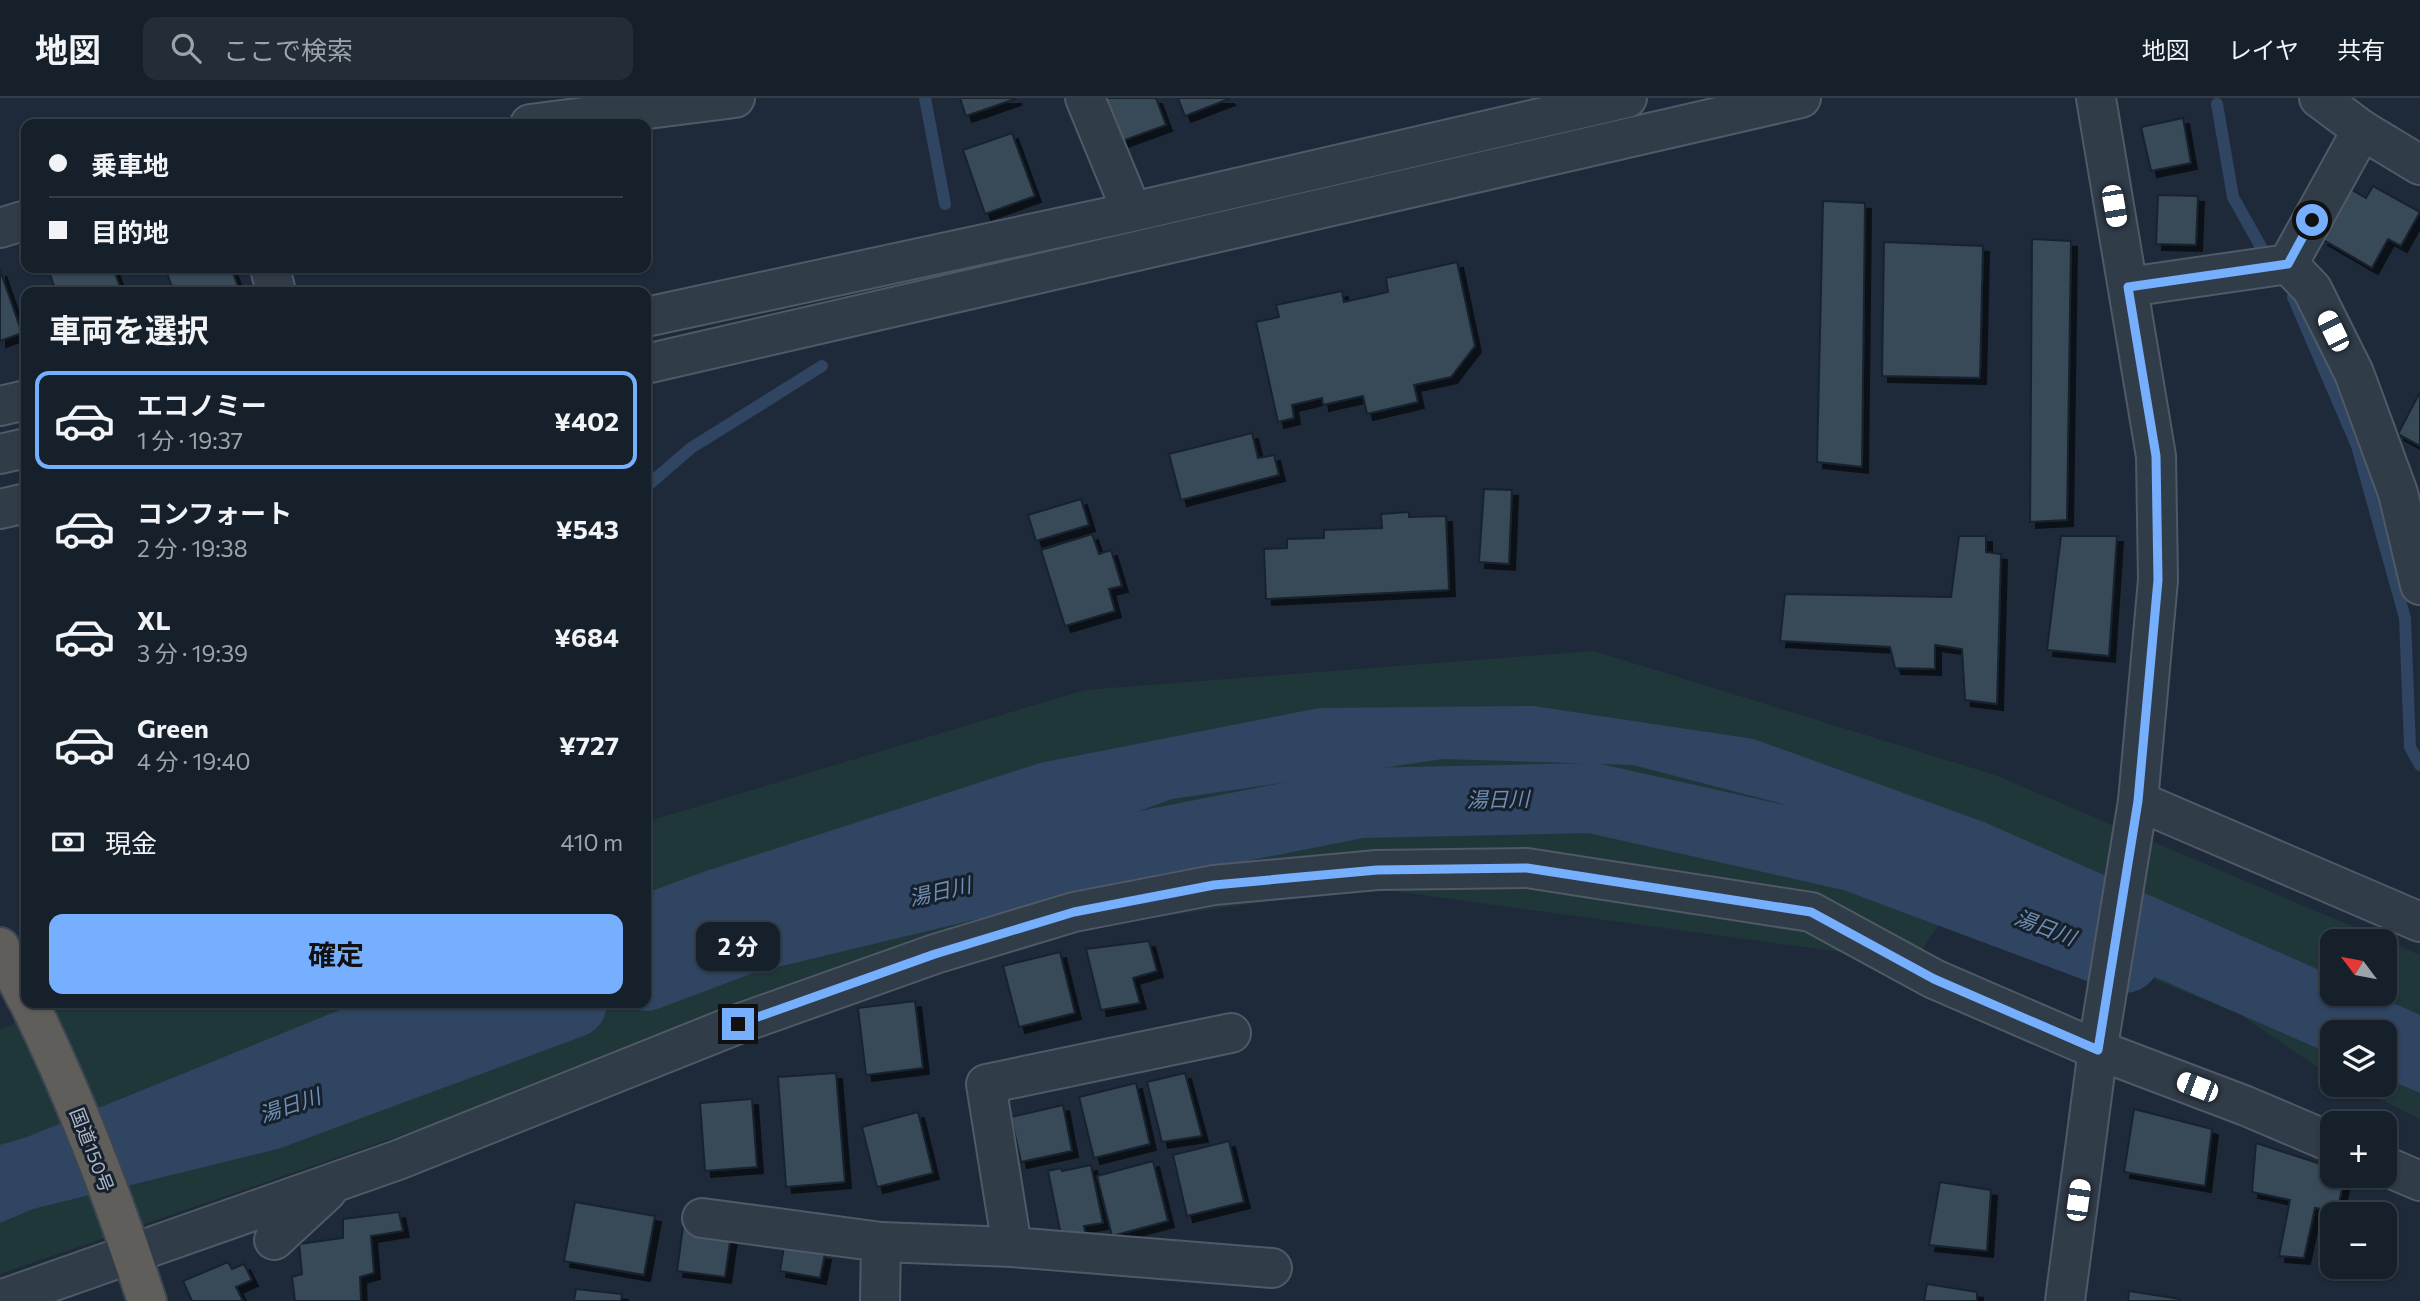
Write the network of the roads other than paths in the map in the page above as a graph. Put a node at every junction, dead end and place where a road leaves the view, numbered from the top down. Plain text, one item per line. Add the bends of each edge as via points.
1 (735, 98) edge
2 (1085, 98) edge
3 (1627, 98) edge
4 (1801, 98) edge
5 (2096, 98) edge
6 (2319, 98) edge
7 (569, 119) edge
8 (2362, 130) junction
9 (2420, 165) edge
10 (1132, 212) junction
11 (21, 222) edge
12 (0, 228) edge
13 (2288, 264) junction
14 (2128, 287) junction
15 (651, 316) edge
16 (651, 363) edge
17 (21, 401) edge
18 (0, 406) edge
19 (21, 449) edge
20 (0, 454) edge
21 (2409, 492) edge
22 (21, 504) edge
23 (0, 509) edge
24 (2420, 585) edge
25 (2137, 807) junction
26 (2420, 922) edge
27 (0, 947) edge
28 (21, 988) edge
29 (31, 1008) edge
30 (1231, 1032) dead end
31 (2099, 1042) junction
32 (2320, 1137) edge
33 (2397, 1171) edge
34 (339, 1180) junction
35 (2420, 1181) edge
36 (702, 1218) dead end
37 (274, 1240) dead end
38 (881, 1241) junction
39 (1012, 1247) junction
40 (130, 1248) junction
41 (1272, 1268) dead end
42 (0, 1300) edge
43 (147, 1301) edge
44 (880, 1301) edge
45 (2065, 1301) edge

1 - 7 street
2 - 10 street
3 - 10 street
4 - 16 street
5 - 14 street
6 - 8 street
8 - 9 street
8 - 13 street
10 - 15 street
11 - 12 street
13 - 14 street
13 - 21 street via 2312,289
14 - 25 street via 2156,470 2158,580
17 - 18 street
19 - 20 street
21 - 24 street
22 - 23 street
25 - 26 street
25 - 31 street
27 - 28 highway
29 - 40 highway, 国道150号 via 59,1066
30 - 39 street via 986,1084
31 - 32 street
31 - 34 street via 1934,979 1811,912 1527,868 1377,870 1214,885 1074,912 935,954 738,1024
31 - 45 street
33 - 35 street
34 - 37 street
34 - 40 street
36 - 38 street
38 - 39 street
38 - 44 street
39 - 41 street
40 - 42 street
40 - 43 highway, 国道150号

